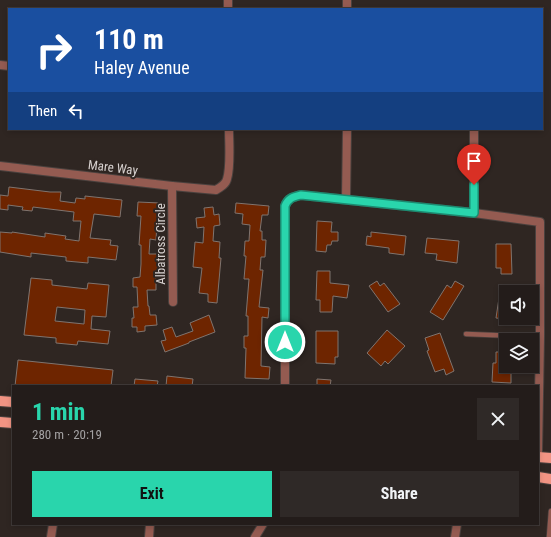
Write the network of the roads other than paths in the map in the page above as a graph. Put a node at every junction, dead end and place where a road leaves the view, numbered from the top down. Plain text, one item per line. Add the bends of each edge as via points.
1 (229, 130) edge
2 (347, 130) edge
3 (474, 130) edge
4 (0, 166) edge
5 (172, 186) junction
6 (346, 200) junction
7 (474, 213) junction
8 (173, 302) dead end
9 (466, 334) dead end
10 (540, 337) junction
11 (286, 385) edge
12 (539, 395) edge
13 (0, 401) edge
14 (12, 402) edge
15 (0, 422) edge
16 (12, 423) edge
17 (539, 457) edge
18 (551, 458) edge
19 (539, 477) edge
20 (551, 479) edge
21 (551, 511) edge
22 (53, 525) edge
23 (150, 525) edge
24 (261, 525) edge
25 (457, 525) edge
26 (51, 537) edge
27 (149, 537) edge
28 (255, 537) edge
29 (455, 537) edge
30 (548, 537) edge

1 - 5 street, Mare Way via 229,170 227,180 222,186 216,190
2 - 6 street
3 - 7 street
4 - 5 street, Mare Way
5 - 8 street, Albatross Circle
6 - 7 street
6 - 11 street via 301,195 292,197 285,206
7 - 10 street via 540,222
9 - 10 lane
10 - 12 street
13 - 14 main road
15 - 16 main road
17 - 18 main road
19 - 20 main road
21 - 30 lane
22 - 26 street
23 - 27 street
24 - 28 street
25 - 29 street

